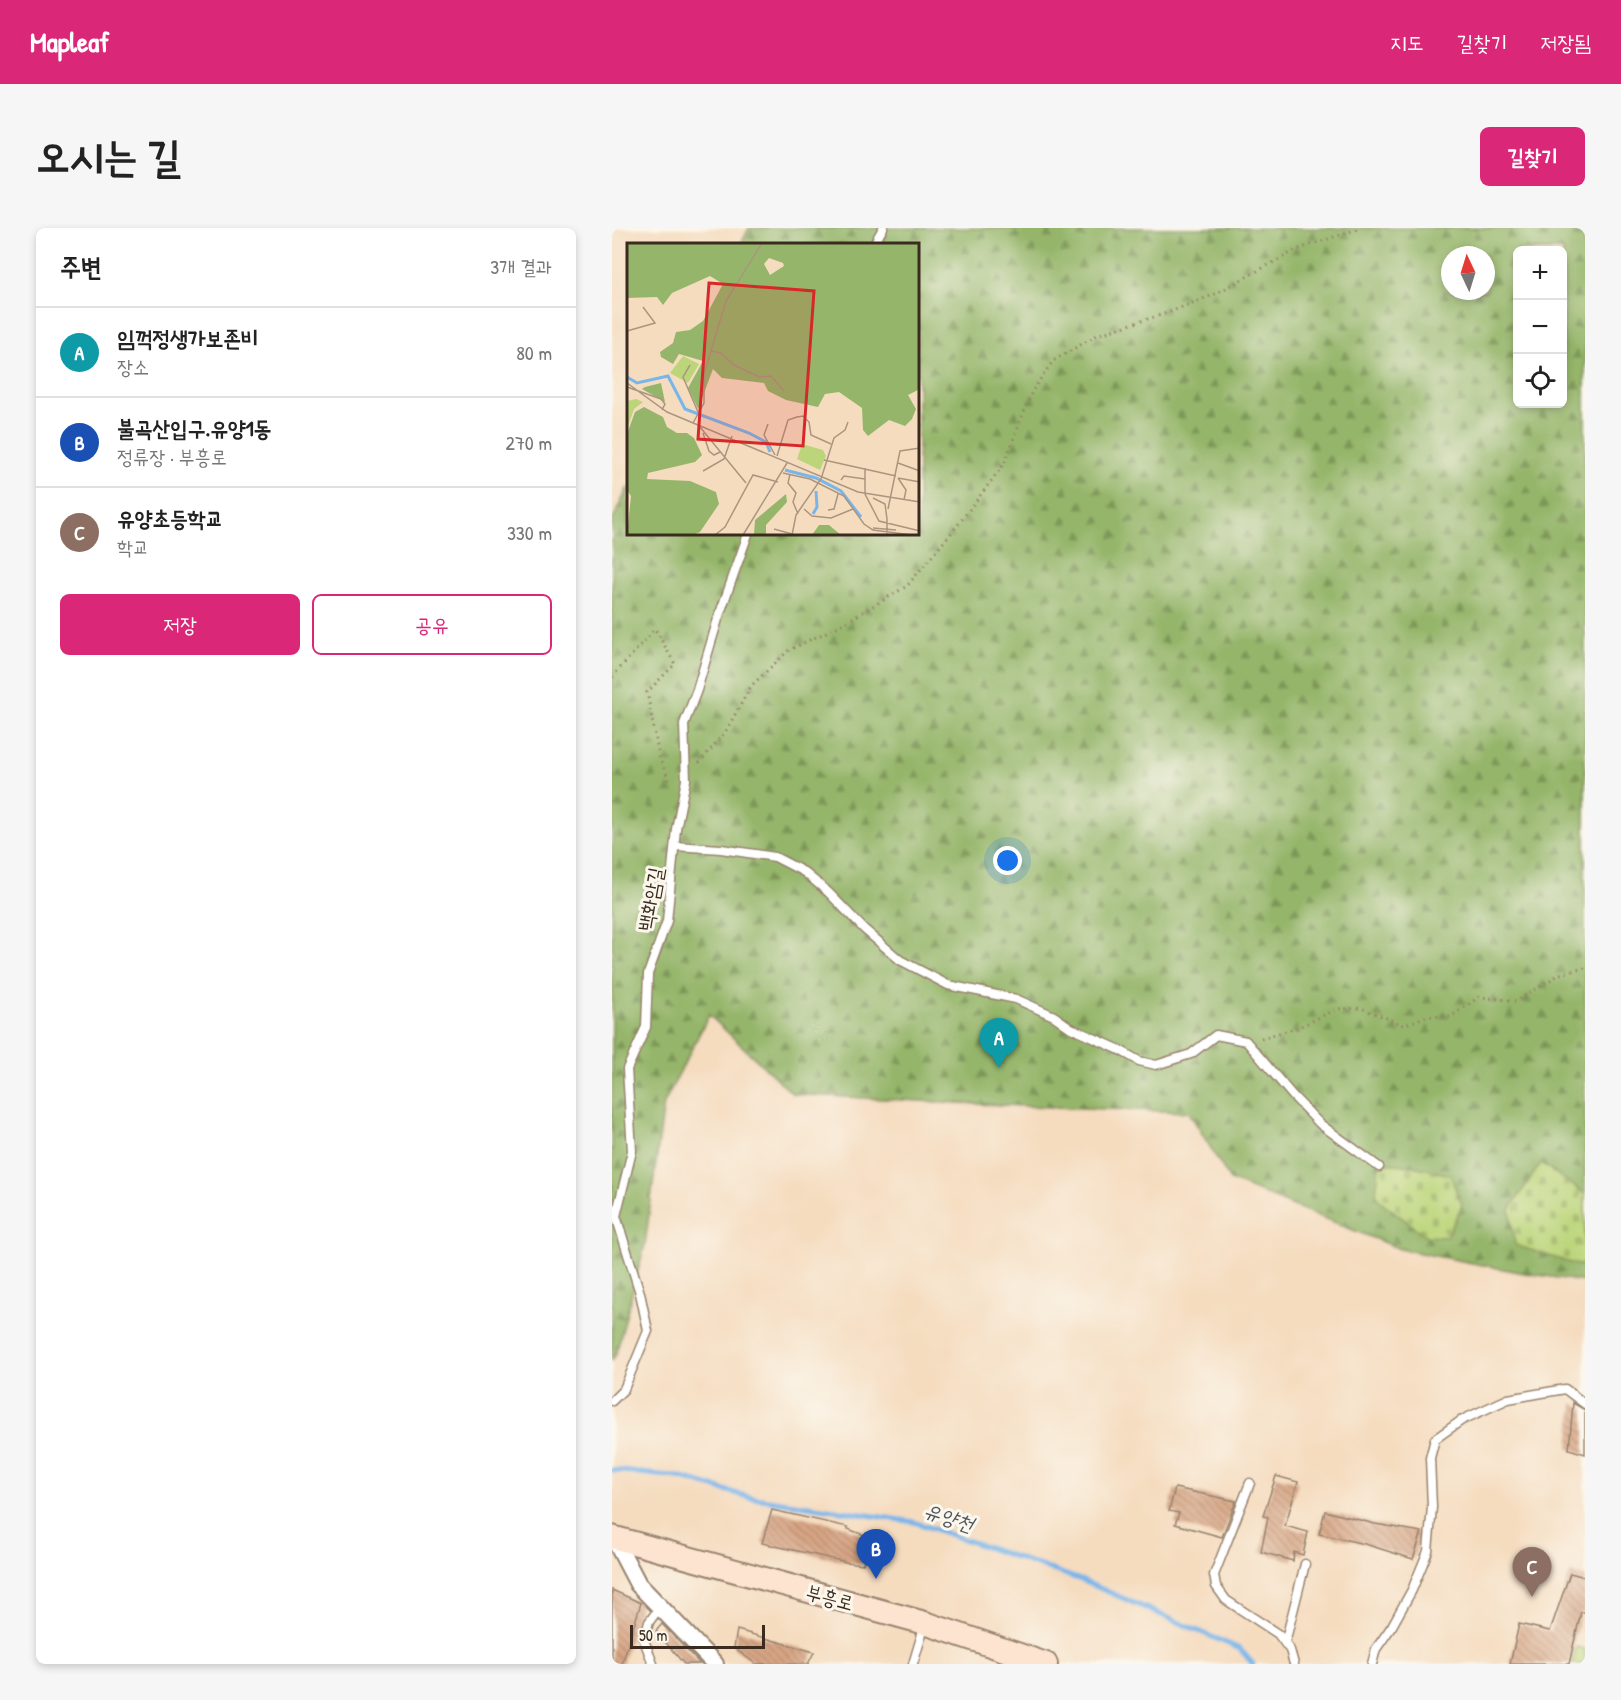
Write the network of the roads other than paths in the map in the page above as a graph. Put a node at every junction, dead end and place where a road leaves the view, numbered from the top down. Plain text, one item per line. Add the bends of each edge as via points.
1 (883, 228) edge
2 (875, 243) edge
3 (747, 536) edge
4 (675, 846) junction
5 (1379, 1167) dead end
6 (612, 1401) edge
7 (1585, 1404) edge
8 (1250, 1483) dead end
9 (613, 1538) edge
10 (1305, 1564) dead end
11 (660, 1607) junction
12 (925, 1623) junction
13 (1285, 1643) junction
14 (653, 1664) edge
15 (716, 1664) edge
16 (913, 1664) edge
17 (1046, 1664) edge
18 (1294, 1664) edge
19 (1372, 1664) edge

1 - 2 lane
3 - 4 lane, 백화암길 via 684,724 686,780
4 - 5 lane via 775,857 804,872 907,964 948,984 1016,999 1139,1061 1156,1065 1191,1054 1216,1035 1246,1041 1320,1124
4 - 6 lane, 백화암길 via 667,921 648,974 646,1027 627,1069 632,1151 616,1216 648,1332 624,1389
7 - 19 lane via 1565,1389 1508,1399 1462,1420 1435,1439 1430,1458 1432,1507 1428,1551 1412,1590 1376,1649
8 - 13 lane via 1214,1575 1216,1586 1226,1600 1278,1634
9 - 11 street via 638,1584
9 - 12 main road, 부흥로
10 - 13 lane
11 - 14 lane via 649,1622 644,1640
11 - 15 street
12 - 16 lane
12 - 17 main road, 부흥로
13 - 18 lane

